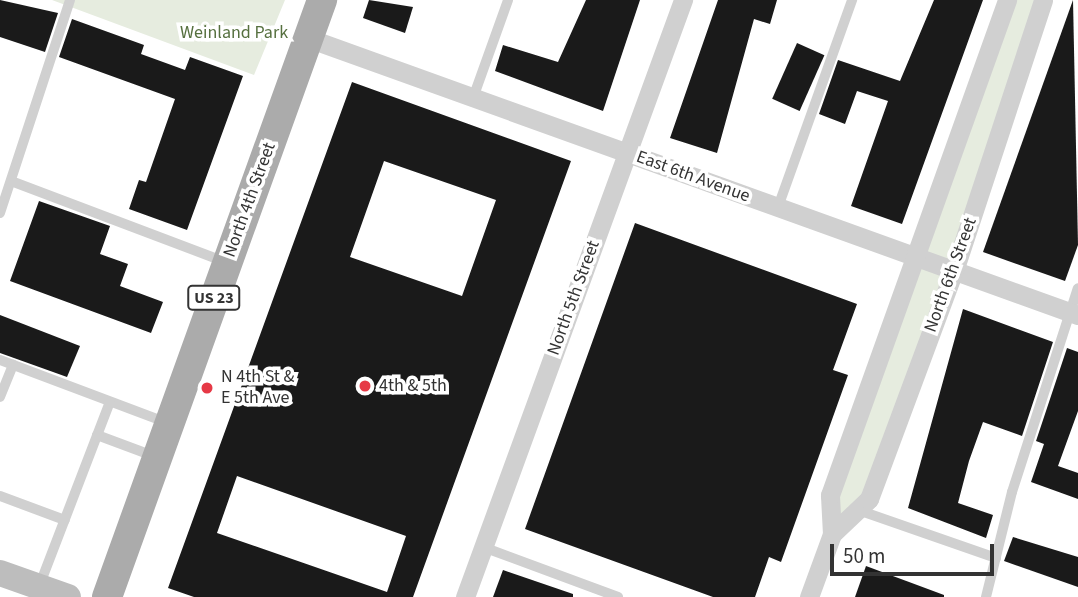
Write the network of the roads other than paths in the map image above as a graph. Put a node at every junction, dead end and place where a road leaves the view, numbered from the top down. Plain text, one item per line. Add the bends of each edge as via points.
1 (70, 0) edge
2 (322, 0) edge
3 (508, 0) edge
4 (683, 0) edge
5 (852, 0) edge
6 (1007, 0) edge
7 (1042, 0) edge
8 (308, 38) junction
9 (473, 98) junction
10 (627, 153) junction
11 (10, 181) junction
12 (778, 207) junction
13 (0, 213) edge
14 (917, 258) junction
15 (227, 262) junction
16 (954, 271) junction
17 (1078, 288) edge
18 (1074, 314) edge
19 (0, 360) edge
20 (13, 365) junction
21 (0, 397) edge
22 (110, 402) junction
23 (169, 424) junction
24 (97, 435) junction
25 (157, 458) junction
26 (0, 496) edge
27 (861, 511) junction
28 (65, 520) junction
29 (832, 534) junction
30 (483, 547) junction
31 (996, 558) junction
32 (0, 573) edge
33 (38, 587) junction
34 (68, 597) edge
35 (107, 597) edge
36 (465, 597) edge
37 (618, 597) edge
38 (809, 597) edge
39 (986, 597) edge

1 - 11 lane
2 - 8 main road, North 4th Street / US 23
3 - 9 lane
4 - 10 street, North 5th Street
5 - 12 lane
6 - 14 street
7 - 16 street, North 6th Street
8 - 9 street, East 6th Avenue
8 - 15 main road, North 4th Street / US 23
9 - 10 street, East 6th Avenue
10 - 12 street, East 6th Avenue
10 - 30 street, North 5th Street
11 - 13 lane
11 - 15 lane
12 - 14 street, East 6th Avenue
14 - 16 street, East 6th Avenue
14 - 29 street via 830,495
15 - 23 main road, North 4th Street / US 23
16 - 18 street, East 6th Avenue
16 - 27 street, North 6th Street
17 - 18 lane
18 - 31 lane
19 - 20 lane
20 - 21 lane
20 - 22 lane
22 - 23 lane
22 - 24 lane
23 - 25 main road, North 4th Street / US 23
24 - 25 lane
24 - 28 lane
25 - 35 main road, North 4th Street / US 23
26 - 28 lane
27 - 29 street
27 - 31 lane
28 - 33 lane
29 - 38 street
30 - 36 street, North 5th Street
30 - 37 lane
31 - 39 lane
32 - 33 main road
33 - 34 main road

